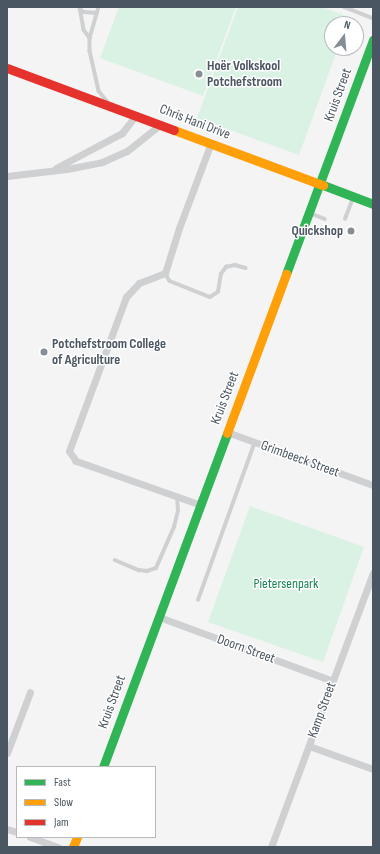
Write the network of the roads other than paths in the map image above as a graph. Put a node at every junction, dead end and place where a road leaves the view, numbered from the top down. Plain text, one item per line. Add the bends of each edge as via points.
1 (100, 7) edge
2 (344, 7) edge
3 (80, 8) edge
4 (350, 8) edge
5 (97, 13) junction
6 (373, 18) edge
7 (90, 38) junction
8 (373, 40) edge
9 (7, 68) edge
10 (112, 106) junction
11 (136, 115) junction
12 (161, 124) junction
13 (211, 143) junction
14 (44, 172) junction
15 (7, 176) edge
16 (319, 184) junction
17 (353, 196) junction
18 (373, 204) edge
19 (309, 212) junction
20 (325, 218) dead end
21 (345, 219) dead end
22 (246, 268) dead end
23 (165, 273) junction
24 (227, 432) junction
25 (255, 442) junction
26 (373, 485) edge
27 (177, 498) junction
28 (201, 505) junction
29 (115, 560) dead end
30 (373, 573) edge
31 (198, 600) dead end
32 (159, 617) junction
33 (333, 681) junction
34 (30, 692) dead end
35 (309, 746) junction
36 (7, 753) edge
37 (103, 766) edge
38 (373, 769) edge
39 (33, 838) edge
40 (58, 847) edge
41 (271, 847) edge

1 - 5 lane
2 - 4 lane
3 - 5 lane
3 - 7 lane via 84,30
4 - 6 lane
5 - 7 lane
7 - 10 lane via 90,51 99,91
8 - 16 street, Kruis Street
9 - 10 street, Chris Hani Drive
10 - 11 street, Chris Hani Drive
11 - 12 street, Chris Hani Drive
11 - 14 street via 130,125 110,141 74,161
12 - 13 street, Chris Hani Drive
12 - 14 street via 127,150 102,162
13 - 16 street, Chris Hani Drive
13 - 23 street
14 - 15 street
16 - 17 street, Chris Hani Drive
16 - 19 street, Kruis Street
17 - 18 street, Chris Hani Drive
17 - 21 lane
19 - 20 lane
19 - 24 street, Kruis Street
22 - 23 lane via 235,265 226,267 221,274 218,292 210,297 170,281
23 - 27 street via 138,283 126,297 69,451 76,461
24 - 25 street, Grimbeeck Street
24 - 28 street, Kruis Street
25 - 26 street, Grimbeeck Street
25 - 31 lane
27 - 28 street
27 - 29 lane via 178,511 174,527 156,568 140,570
28 - 32 street, Kruis Street
30 - 33 street, Kamp Street
32 - 33 street, Doorn Street
32 - 37 street, Kruis Street
33 - 35 street, Kamp Street
34 - 36 street
35 - 38 street
35 - 41 street, Kamp Street
39 - 40 street

